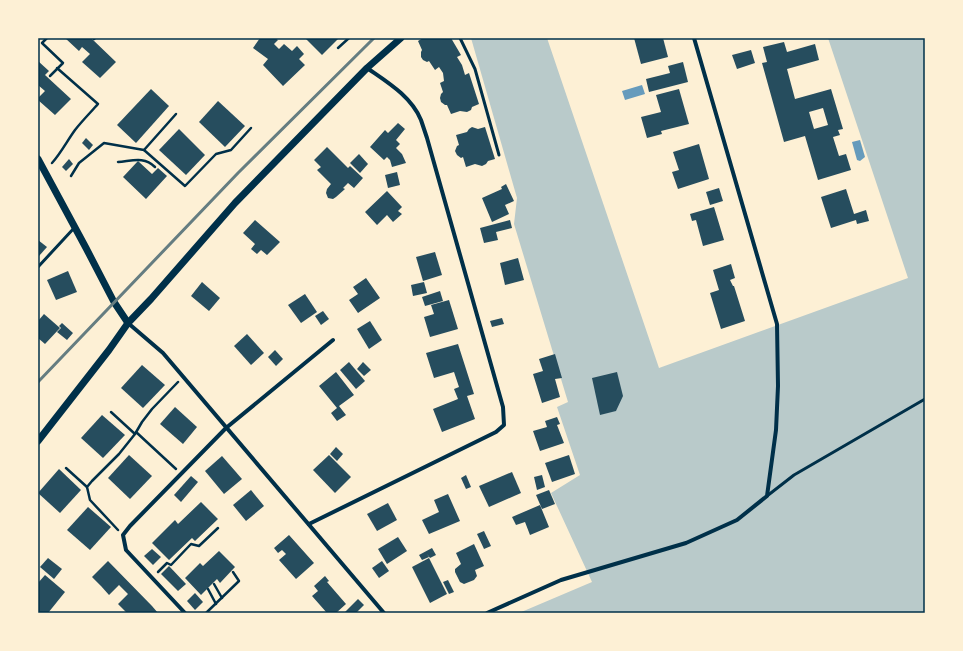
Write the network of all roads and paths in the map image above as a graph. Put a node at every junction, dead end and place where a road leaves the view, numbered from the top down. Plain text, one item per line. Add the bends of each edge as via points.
1 (47, 38) edge
2 (349, 38) edge
3 (401, 38) edge
4 (460, 38) edge
5 (694, 38) edge
6 (338, 48) dead end
7 (58, 68) junction
8 (367, 68) junction
9 (50, 76) dead end
10 (176, 114) dead end
11 (251, 128) dead end
12 (144, 150) junction
13 (499, 155) dead end
14 (38, 159) edge
15 (118, 162) dead end
16 (155, 167) dead end
17 (45, 172) junction
18 (71, 176) dead end
19 (75, 227) junction
20 (38, 267) edge
21 (128, 322) junction
22 (333, 340) dead end
23 (182, 377) junction
24 (925, 399) edge
25 (111, 412) dead end
26 (226, 428) junction
27 (135, 433) junction
28 (38, 441) edge
29 (66, 468) dead end
30 (180, 474) junction
31 (88, 487) junction
32 (767, 496) junction
33 (309, 524) junction
34 (218, 528) dead end
35 (123, 535) junction
36 (234, 572) dead end
37 (151, 578) junction
38 (214, 584) dead end
39 (208, 590) dead end
40 (222, 598) junction
41 (216, 604) junction
42 (185, 613) edge
43 (206, 613) edge
44 (384, 613) edge
45 (487, 613) edge

1 - 7 path via 42,43 63,63
2 - 6 path
3 - 8 street
4 - 13 lane via 475,69
5 - 32 street via 777,324 776,430
7 - 9 path
7 - 17 path via 98,104 76,128
8 - 21 street via 235,203
8 - 33 street via 394,87 411,104 420,119 503,407 504,425 496,432
10 - 12 path
11 - 12 path via 230,150 216,154 185,186
12 - 18 path via 104,143 79,163
14 - 17 street
15 - 16 path via 146,160
17 - 19 street
19 - 20 lane
19 - 21 street via 114,302
21 - 23 street via 162,353
21 - 28 street
22 - 26 street
23 - 26 street
23 - 27 path via 152,409
24 - 32 lane via 794,475
25 - 27 path
26 - 30 street
26 - 33 street
27 - 30 path
27 - 31 path
29 - 31 path
30 - 35 street
31 - 35 path via 90,500
32 - 45 street via 737,520 686,543 561,580
33 - 44 street
34 - 37 path via 199,546 191,544 171,565 167,563
35 - 37 street via 126,550
36 - 40 path via 239,581
37 - 42 street
38 - 40 path
39 - 41 path
40 - 41 path
41 - 43 path

